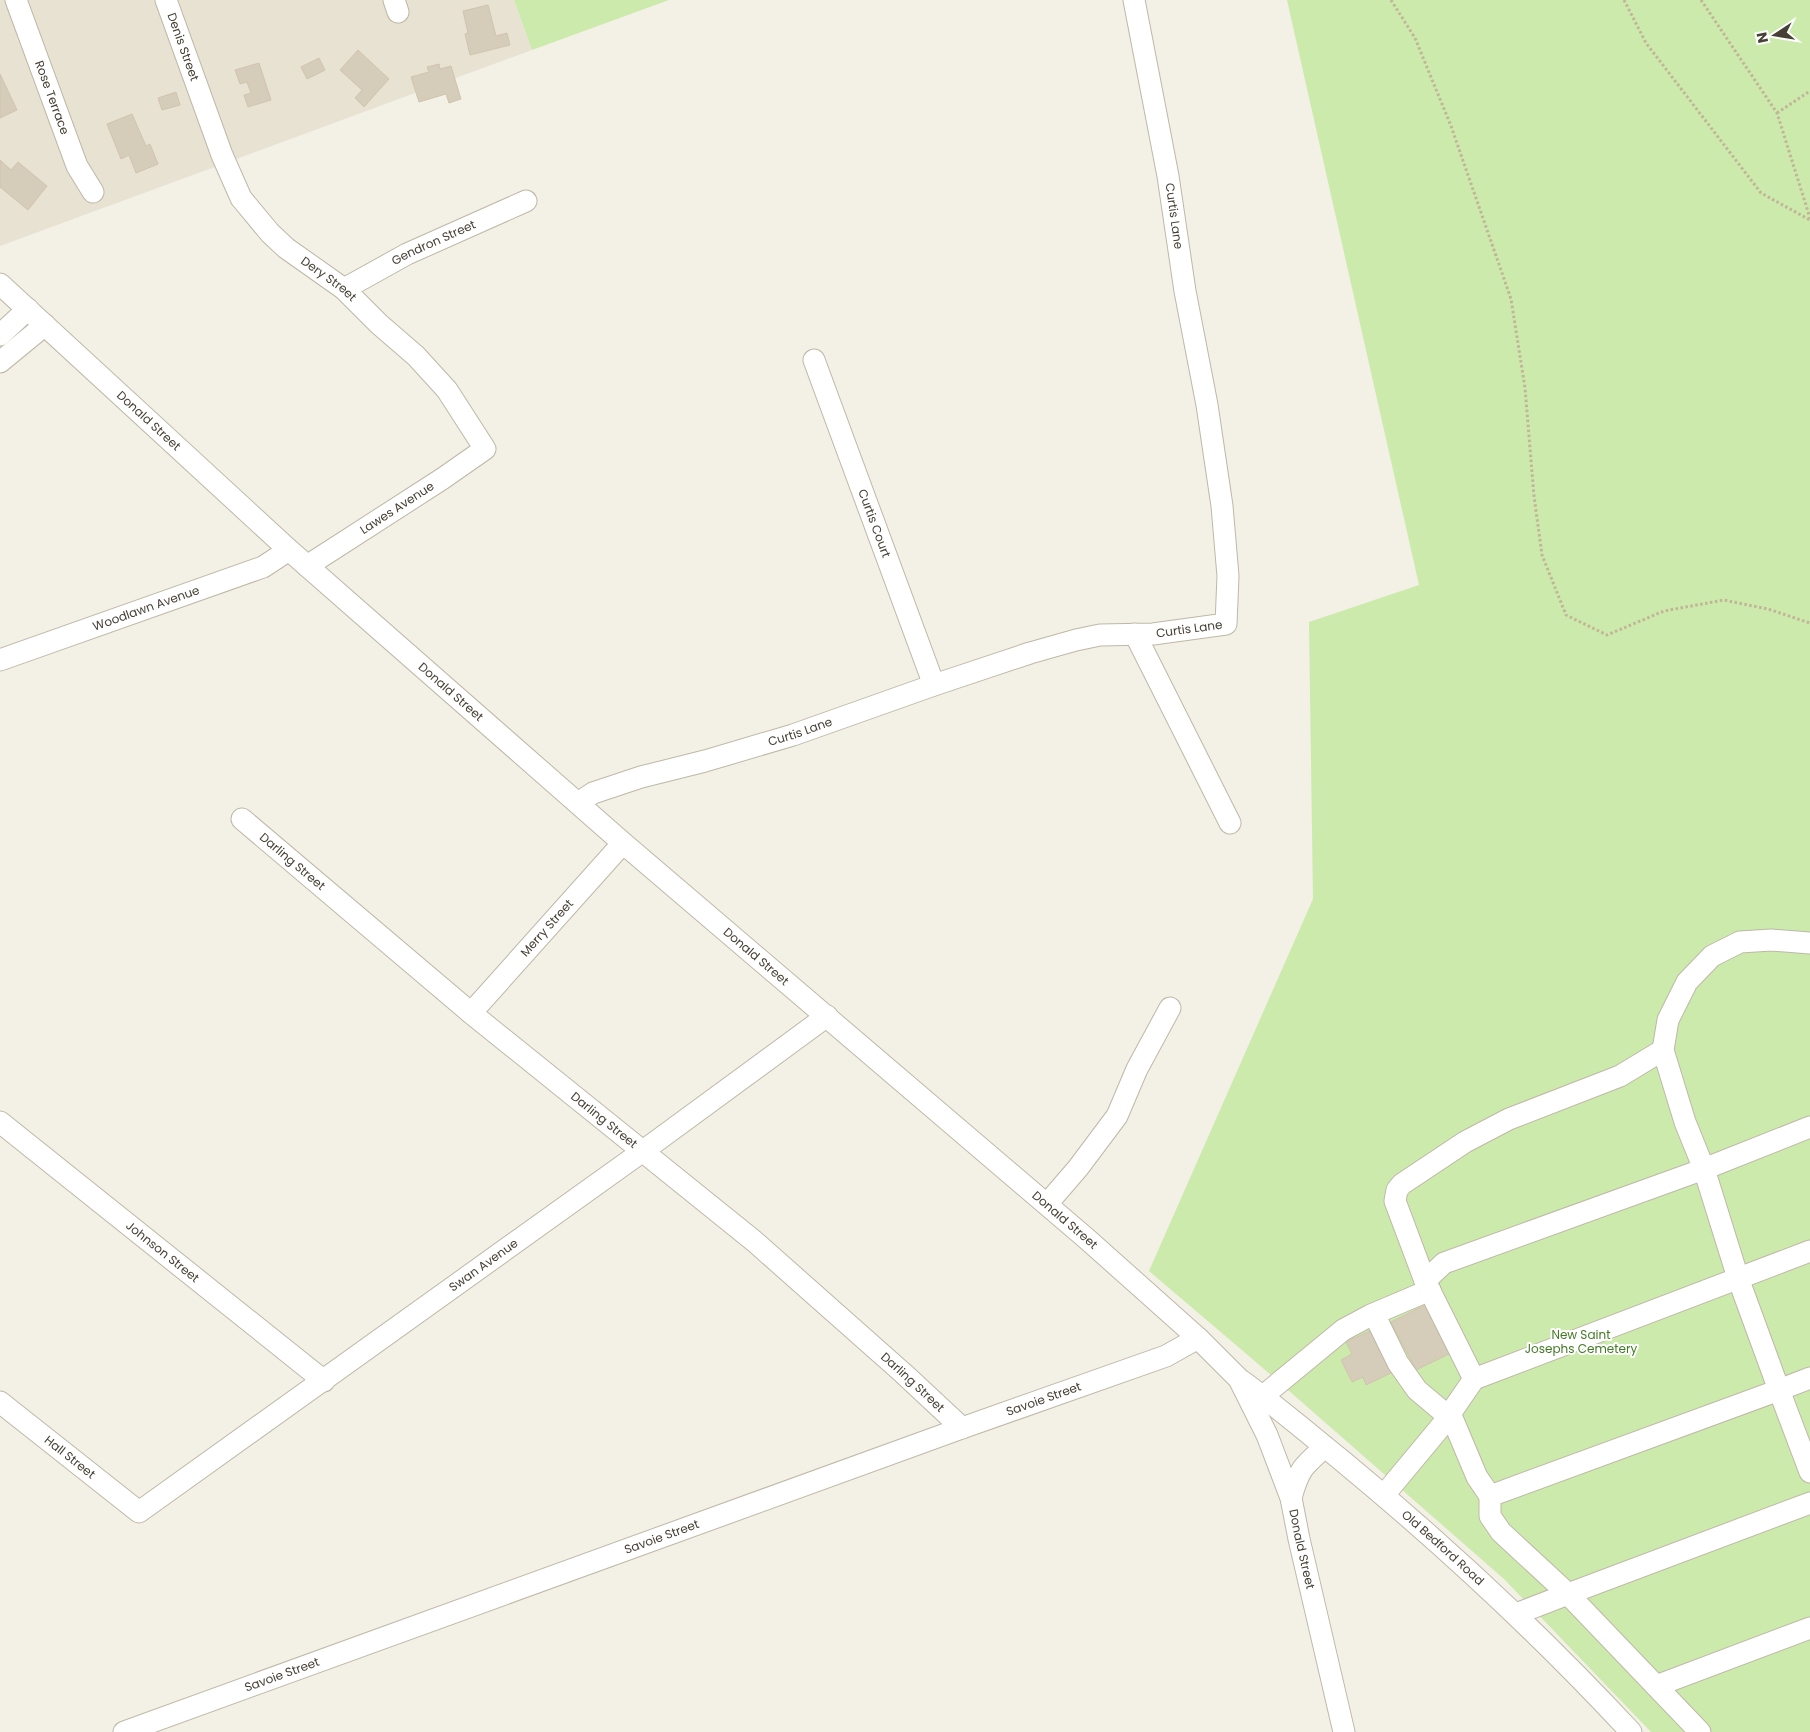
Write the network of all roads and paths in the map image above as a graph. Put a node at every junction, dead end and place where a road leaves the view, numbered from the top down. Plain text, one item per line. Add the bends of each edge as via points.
1 (16, 0) edge
2 (166, 0) edge
3 (1134, 0) edge
4 (1392, 0) edge
5 (1624, 0) edge
6 (1701, 0) edge
7 (1810, 91) edge
8 (199, 95) joint
9 (1777, 113) junction
10 (93, 192) dead end
11 (526, 201) dead end
12 (1810, 219) edge
13 (0, 284) edge
14 (344, 289) junction
15 (28, 310) junction
16 (45, 325) junction
17 (0, 335) edge
18 (814, 360) dead end
19 (0, 362) edge
20 (485, 449) joint
21 (289, 550) junction
22 (307, 566) junction
23 (1810, 623) edge
24 (1135, 634) junction
25 (0, 660) edge
26 (934, 685) junction
27 (578, 803) junction
28 (242, 819) dead end
29 (1230, 823) dead end
30 (623, 843) junction
31 (1810, 943) edge
32 (1170, 1008) dead end
33 (471, 1013) junction
34 (827, 1016) junction
35 (1663, 1050) junction
36 (0, 1122) edge
37 (1810, 1127) edge
38 (642, 1151) junction
39 (1704, 1169) junction
40 (1046, 1204) junction
41 (1810, 1251) edge
42 (1738, 1278) junction
43 (1428, 1285) junction
44 (1374, 1314) junction
45 (1198, 1338) junction
46 (1810, 1378) edge
47 (1239, 1379) junction
48 (1474, 1379) junction
49 (324, 1380) junction
50 (1779, 1390) junction
51 (1263, 1396) junction
52 (0, 1402) edge
53 (1449, 1415) junction
54 (962, 1428) junction
55 (1325, 1447) junction
56 (1810, 1472) edge
57 (1384, 1495) junction
58 (1490, 1496) junction
59 (1292, 1498) junction
60 (1810, 1503) edge
61 (139, 1512) joint
62 (1568, 1594) junction
63 (1516, 1614) junction
64 (1810, 1628) edge
65 (1656, 1686) junction
66 (124, 1732) edge
67 (1344, 1732) edge
68 (1632, 1732) edge
69 (1700, 1732) edge

1 - 10 street, Rose Terrace via 77,166
2 - 8 street, Denis Street
3 - 24 street, Curtis Lane via 1207,405 1222,506 1228,576 1226,624
4 - 23 path via 1415,38 1451,126 1510,299 1525,388 1542,555 1566,615 1608,635 1664,611 1724,600 1768,608
5 - 12 path via 1646,43 1760,193
6 - 9 path
7 - 9 path
8 - 14 street, Dery Street via 241,198 286,248
9 - 12 path
11 - 14 street, Gendron Street via 407,254
13 - 15 street, Donald Street
14 - 20 street, Dery Street via 416,356 447,390
15 - 16 street, Donald Street
15 - 17 street
16 - 19 street
16 - 21 street, Donald Street
18 - 26 street, Curtis Court
20 - 22 street, Lawes Avenue
21 - 22 street, Donald Street
21 - 25 street, Woodlawn Avenue via 263,567
22 - 27 street, Donald Street
24 - 26 street, Curtis Lane via 1100,635 1076,640
24 - 29 street
26 - 27 street, Curtis Lane via 793,735 641,777 593,793
27 - 30 street, Donald Street
28 - 33 street, Darling Street
30 - 33 street, Merry Street
30 - 34 street, Donald Street
31 - 35 street via 1740,942 1712,956 1687,982 1668,1020
32 - 40 street via 1137,1069 1117,1116
33 - 38 street, Darling Street
34 - 38 street, Swan Avenue
34 - 40 street, Donald Street
35 - 39 street via 1685,1122
35 - 43 street via 1620,1076 1509,1119 1465,1142 1402,1184 1395,1201
36 - 49 street, Johnson Street
37 - 39 street
38 - 49 street, Swan Avenue
38 - 54 street, Darling Street via 754,1242
39 - 42 street
39 - 43 street via 1444,1263
40 - 45 street, Donald Street
41 - 42 street
42 - 48 street
42 - 50 street
43 - 44 street
43 - 48 street
44 - 51 street via 1343,1330
44 - 53 street via 1398,1363 1417,1390
45 - 47 street, Donald Street
45 - 54 street, Savoie Street via 1166,1356
46 - 50 street
47 - 51 street, Old Bedford Road
47 - 59 street, Donald Street via 1267,1435
48 - 53 street
49 - 61 street, Swan Avenue
50 - 56 street
50 - 58 street
51 - 55 street, Old Bedford Road
52 - 61 street, Hall Street
53 - 57 street
53 - 58 street
54 - 66 street, Savoie Street
55 - 57 street, Old Bedford Road
55 - 59 street via 1304,1465 1297,1476
57 - 63 street, Old Bedford Road
58 - 62 street via 1490,1516 1501,1532
59 - 67 street, Donald Street
60 - 62 street
62 - 63 street
62 - 65 street
63 - 68 street, Old Bedford Road
64 - 65 street
65 - 69 street

